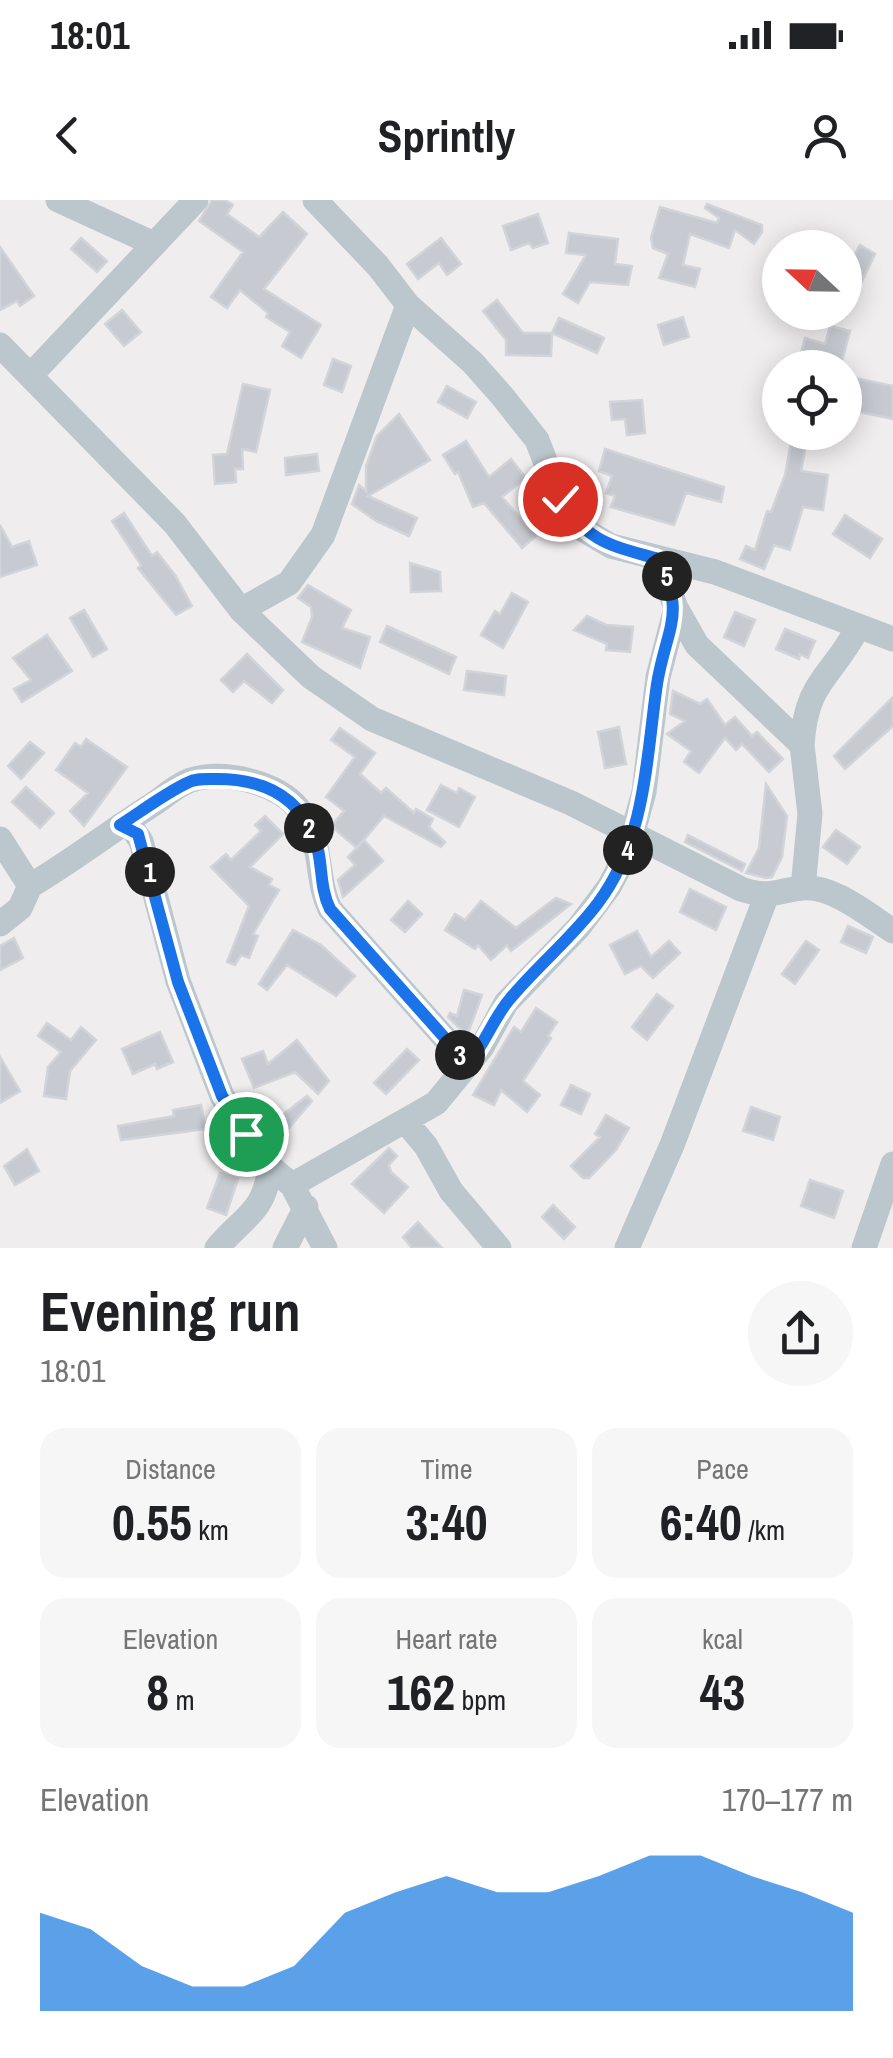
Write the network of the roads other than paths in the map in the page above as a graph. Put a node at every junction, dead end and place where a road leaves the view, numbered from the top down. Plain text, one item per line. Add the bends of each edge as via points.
1 (58, 200) edge
2 (196, 200) edge
3 (316, 200) edge
4 (152, 243) junction
5 (408, 305) junction
6 (0, 344) edge
7 (30, 376) junction
8 (658, 559) junction
9 (676, 608) junction
10 (241, 610) junction
11 (858, 628) junction
12 (893, 639) edge
13 (802, 745) junction
14 (120, 825) junction
15 (631, 836) junction
16 (0, 840) edge
17 (30, 886) junction
18 (803, 888) junction
19 (766, 897) junction
20 (0, 924) edge
21 (893, 931) edge
22 (468, 1064) junction
23 (405, 1121) junction
24 (893, 1164) edge
25 (270, 1167) junction
26 (299, 1196) junction
27 (218, 1248) edge
28 (285, 1248) edge
29 (326, 1248) edge
30 (499, 1248) edge
31 (627, 1248) edge
32 (864, 1248) edge

1 - 4 street
2 - 4 street
3 - 5 street
4 - 7 street
5 - 8 street via 473,363 537,440 579,528 611,546
5 - 10 street via 323,535 288,582
6 - 7 street
7 - 10 street via 175,524
8 - 9 street
8 - 11 street via 715,572
9 - 13 street via 697,646
9 - 15 street
10 - 15 street via 311,677 372,719
11 - 12 street
11 - 13 street via 812,692
13 - 18 street via 810,814
14 - 17 street
14 - 22 street via 190,780 245,780 280,792 312,832 330,909
14 - 25 street via 141,841 178,982 222,1096
15 - 19 street
15 - 22 street via 596,906 506,1003
16 - 17 street
17 - 20 street via 20,908
18 - 19 street
18 - 21 street via 828,892
19 - 31 street
22 - 23 street via 436,1103
23 - 26 street
23 - 30 street
24 - 32 street
25 - 26 street
25 - 27 street via 256,1210
26 - 28 street
26 - 29 street

